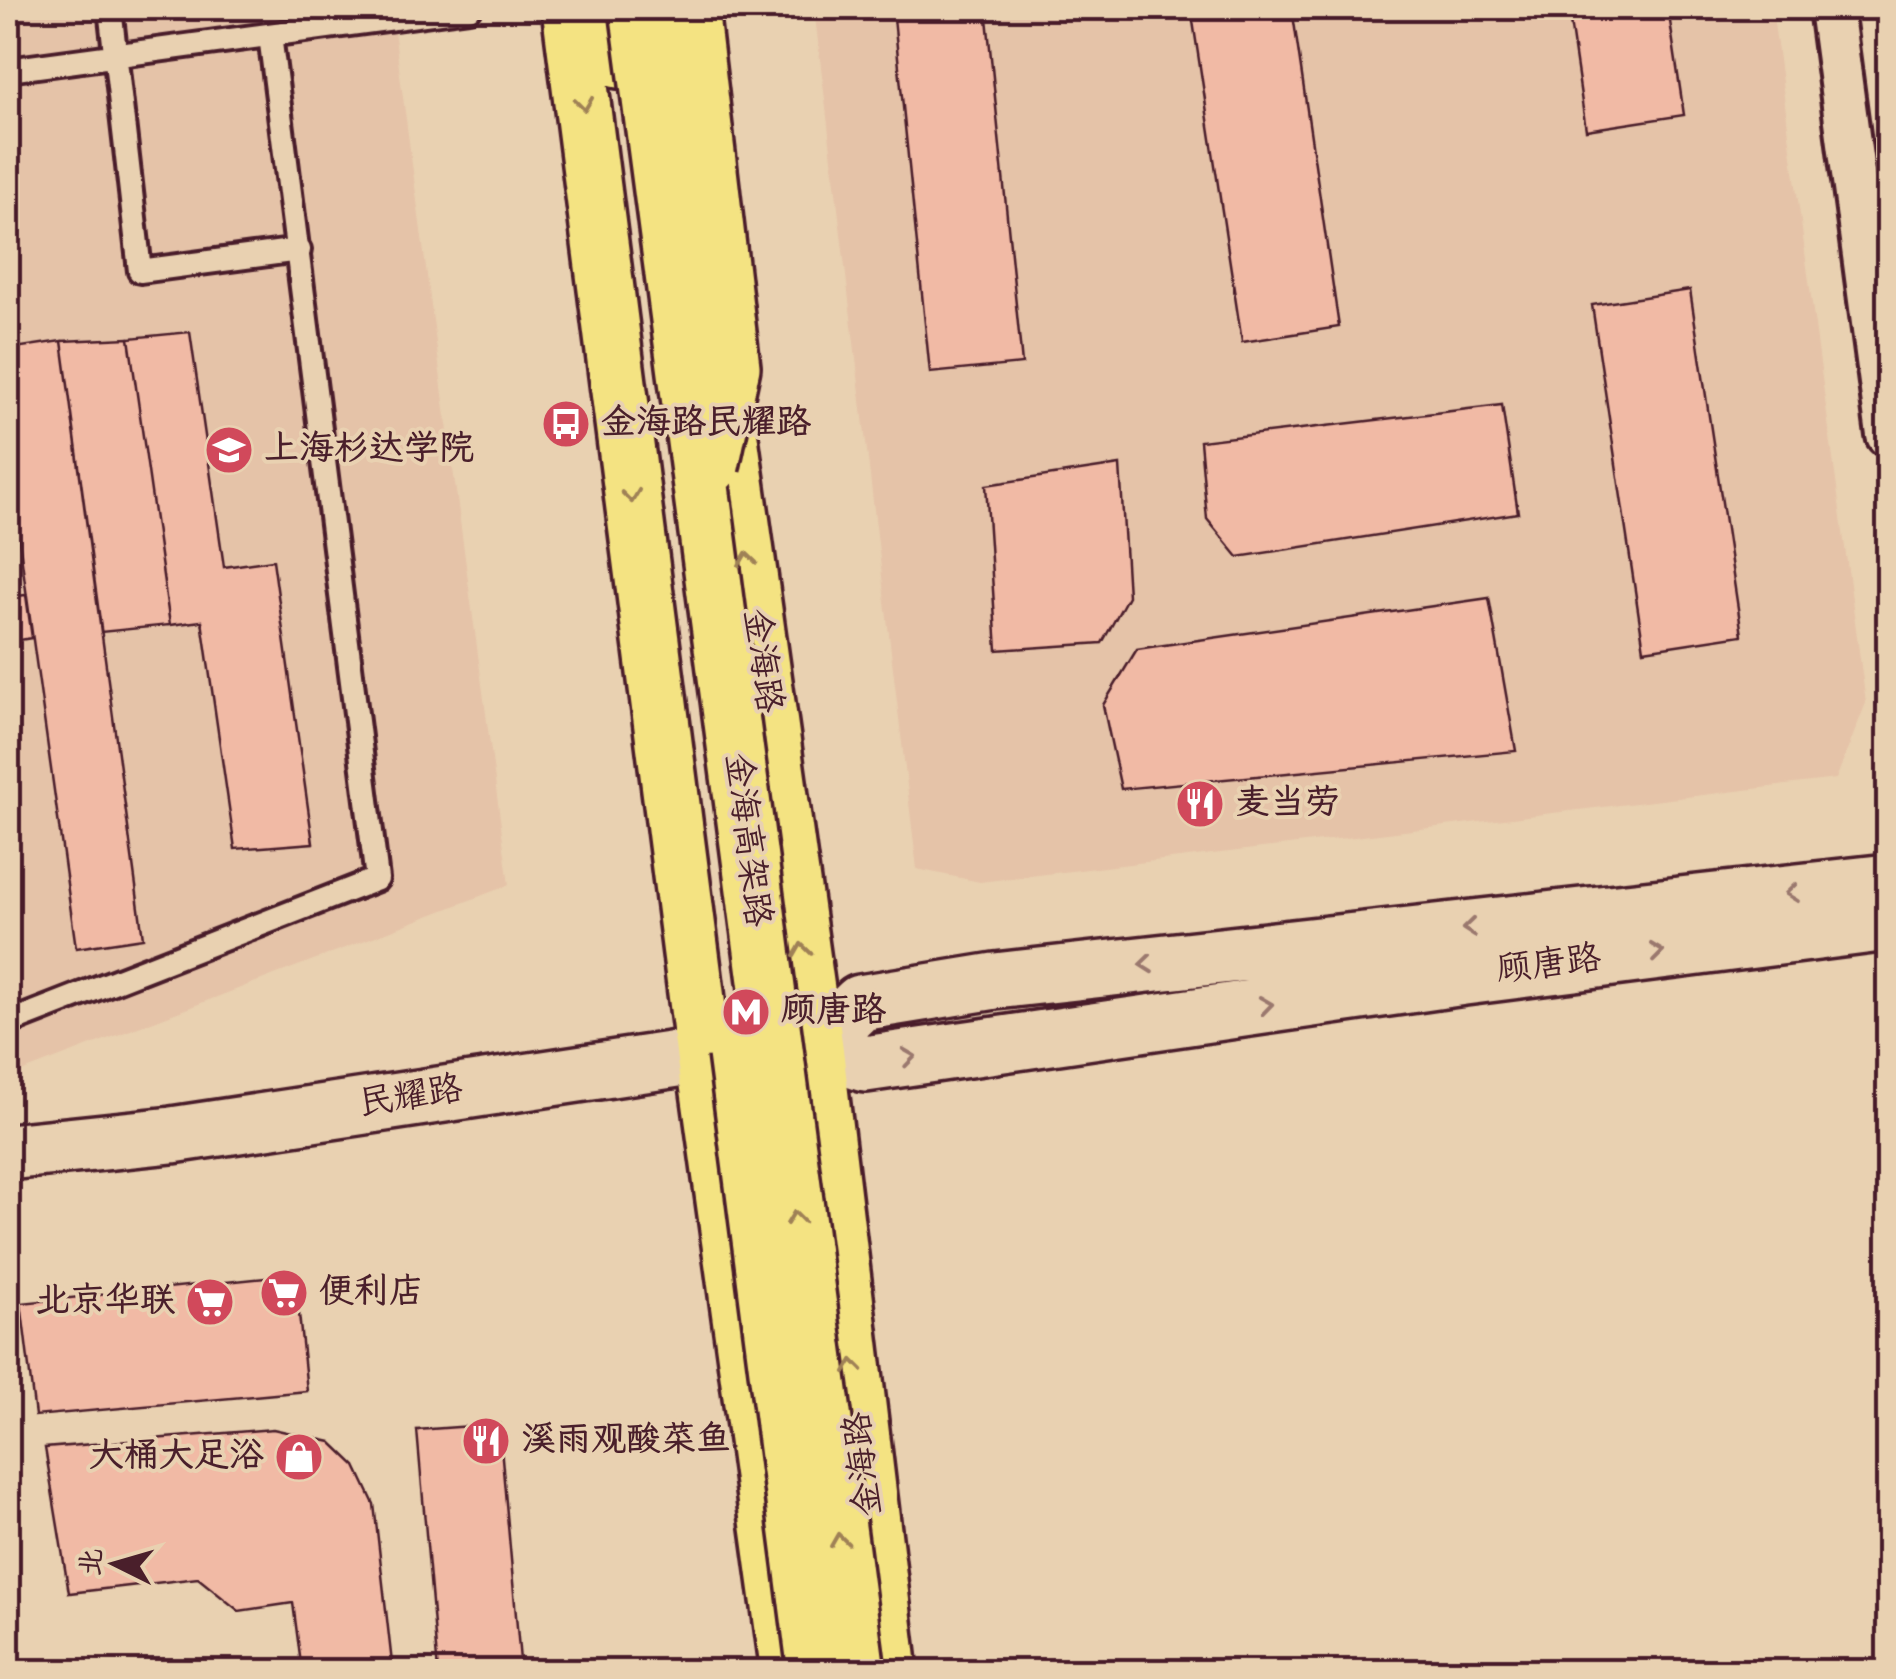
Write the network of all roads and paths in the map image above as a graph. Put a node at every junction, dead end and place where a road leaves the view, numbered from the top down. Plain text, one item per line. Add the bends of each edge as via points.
1 (110, 8) edge
2 (469, 8) edge
3 (570, 8) edge
4 (600, 8) edge
5 (638, 8) edge
6 (672, 8) edge
7 (690, 8) edge
8 (1831, 8) edge
9 (322, 17) edge
10 (270, 34) junction
11 (614, 34) edge
12 (116, 56) junction
13 (8, 70) edge
14 (299, 250) junction
15 (1888, 435) edge
16 (703, 508) junction
17 (1888, 882) edge
18 (1888, 923) edge
19 (8, 1023) edge
20 (815, 1047) junction
21 (704, 1055) junction
22 (8, 1152) edge
23 (788, 1672) edge
24 (816, 1672) edge
25 (857, 1672) edge
26 (890, 1672) edge

1 - 12 lane
2 - 9 lane
3 -> 21 main road
4 - 11 main road, 金海高架路
5 - 16 main road, 金海高架路, bridge
20 -> 6 main road, 金海路
7 - 16 main road, bridge via 732,367
8 - 15 street
9 - 10 lane
10 - 12 lane
10 - 14 lane
11 - 24 main road, 金海高架路, bridge
12 - 13 lane
12 - 14 lane via 140,271
14 - 19 lane via 377,879
25 -> 16 main road, 金海高架路, bridge
17 -> 20 main road, 顾唐路 via 995,980 860,1003
20 -> 18 main road, 顾唐路 via 865,1064 1464,976
20 - 21 main road, 民耀路
26 -> 20 main road, 金海路
21 - 22 main road, 民耀路 via 172,1135
21 - 23 main road

